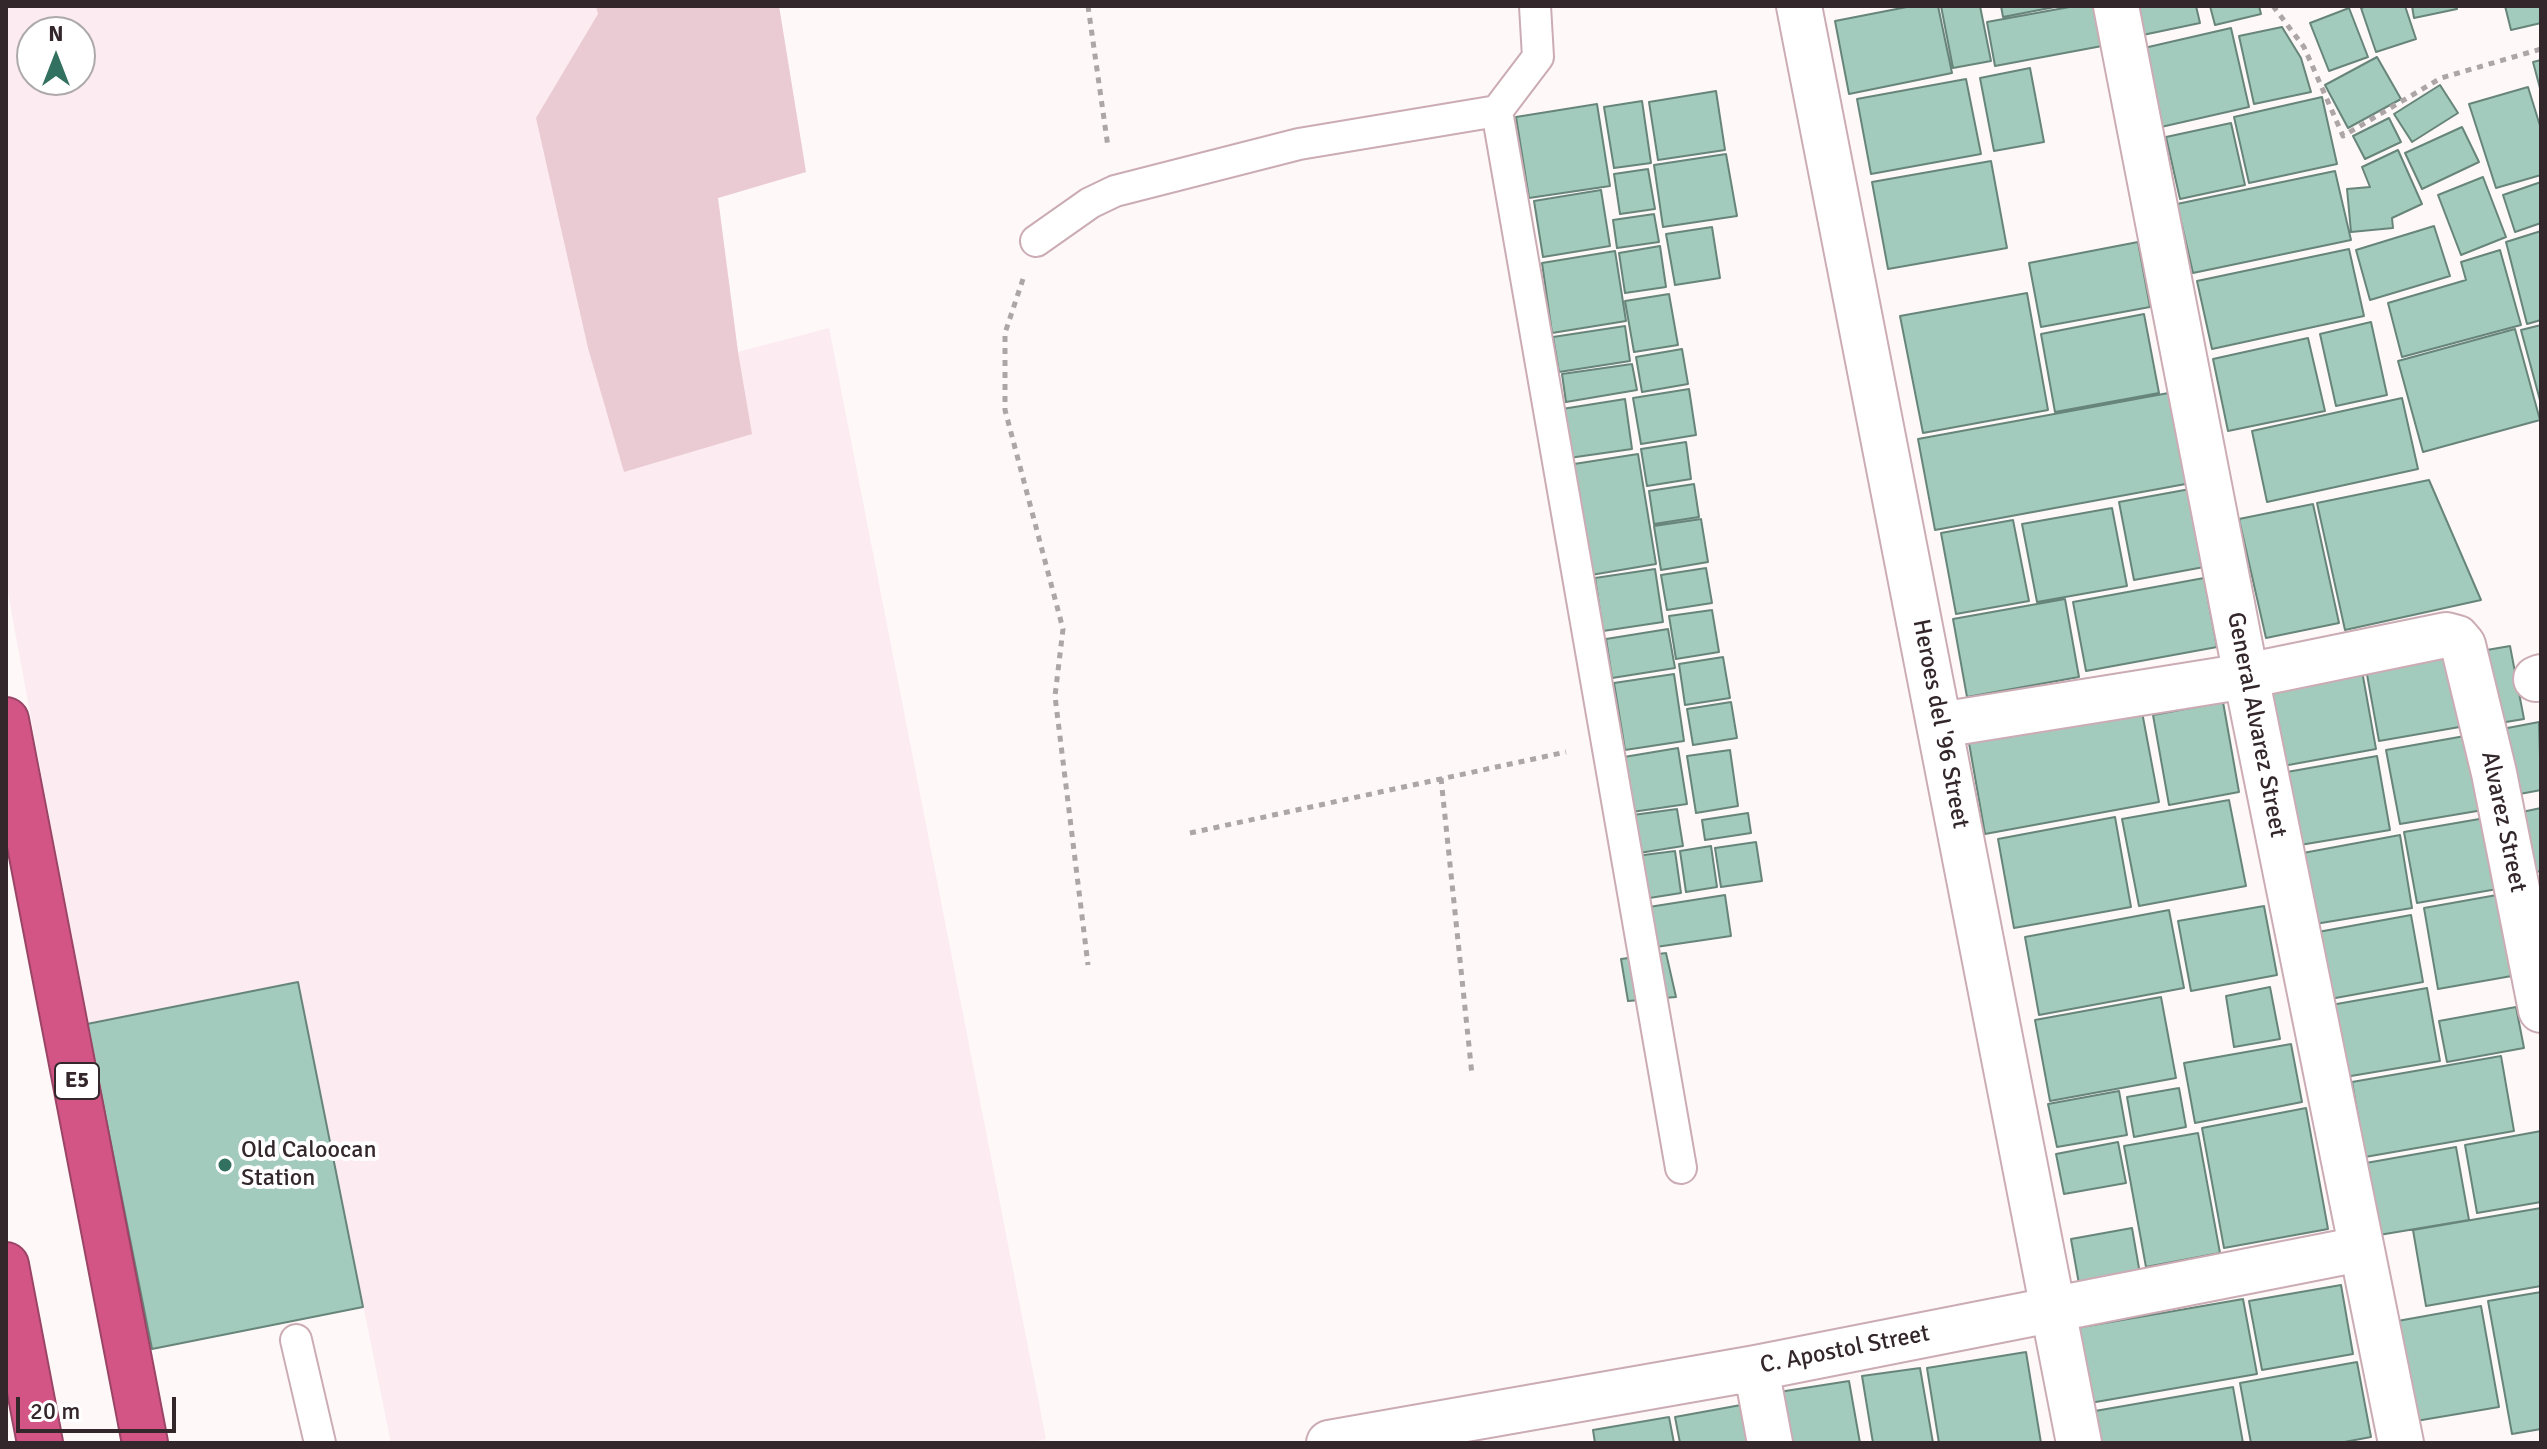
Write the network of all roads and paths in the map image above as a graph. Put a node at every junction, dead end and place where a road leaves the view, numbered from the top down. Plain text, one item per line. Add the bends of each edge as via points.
1 (1088, 6) edge
2 (1535, 6) edge
3 (1799, 6) edge
4 (2116, 6) edge
5 (2273, 6) edge
6 (2541, 49) edge
7 (1497, 111) junction
8 (1115, 191) junction
9 (1036, 241) joint
10 (2246, 676) junction
11 (6, 720) edge
12 (1940, 725) junction
13 (1607, 743) junction
14 (1441, 778) junction
15 (1190, 833) dead end
16 (1088, 965) dead end
17 (2541, 1010) edge
18 (1472, 1075) dead end
19 (1681, 1168) dead end
20 (2360, 1249) junction
21 (6, 1265) edge
22 (2053, 1309) junction
23 (296, 1340) dead end
24 (1756, 1368) junction
25 (40, 1443) edge
26 (145, 1443) edge
27 (320, 1443) edge
28 (1329, 1443) edge
29 (1770, 1443) edge
30 (2079, 1443) edge
31 (2401, 1443) edge

1 - 8 path
2 - 7 lane via 1538,57
3 - 12 street, Heroes del '96 Street
4 - 10 street, General Alvarez Street
5 - 6 path via 2304,47 2343,136 2441,78
7 - 8 lane via 1299,144
7 - 13 lane
8 - 9 lane
9 - 16 path via 1005,333 1005,410 1063,629 1055,696
10 - 12 street
10 - 17 street, Alvarez Street via 2446,635 2457,638 2494,773
10 - 20 street, General Alvarez Street
11 - 26 highway, E5
12 - 22 street, Heroes del '96 Street
13 - 14 path
13 - 19 lane
14 - 15 path
14 - 18 path
20 - 22 street, C. Apostol Street
20 - 31 street, General Alvarez Street
21 - 25 highway
22 - 24 street, C. Apostol Street
22 - 30 street, Heroes del '96 Street
23 - 27 lane
24 - 28 street, C. Apostol Street
24 - 29 street

